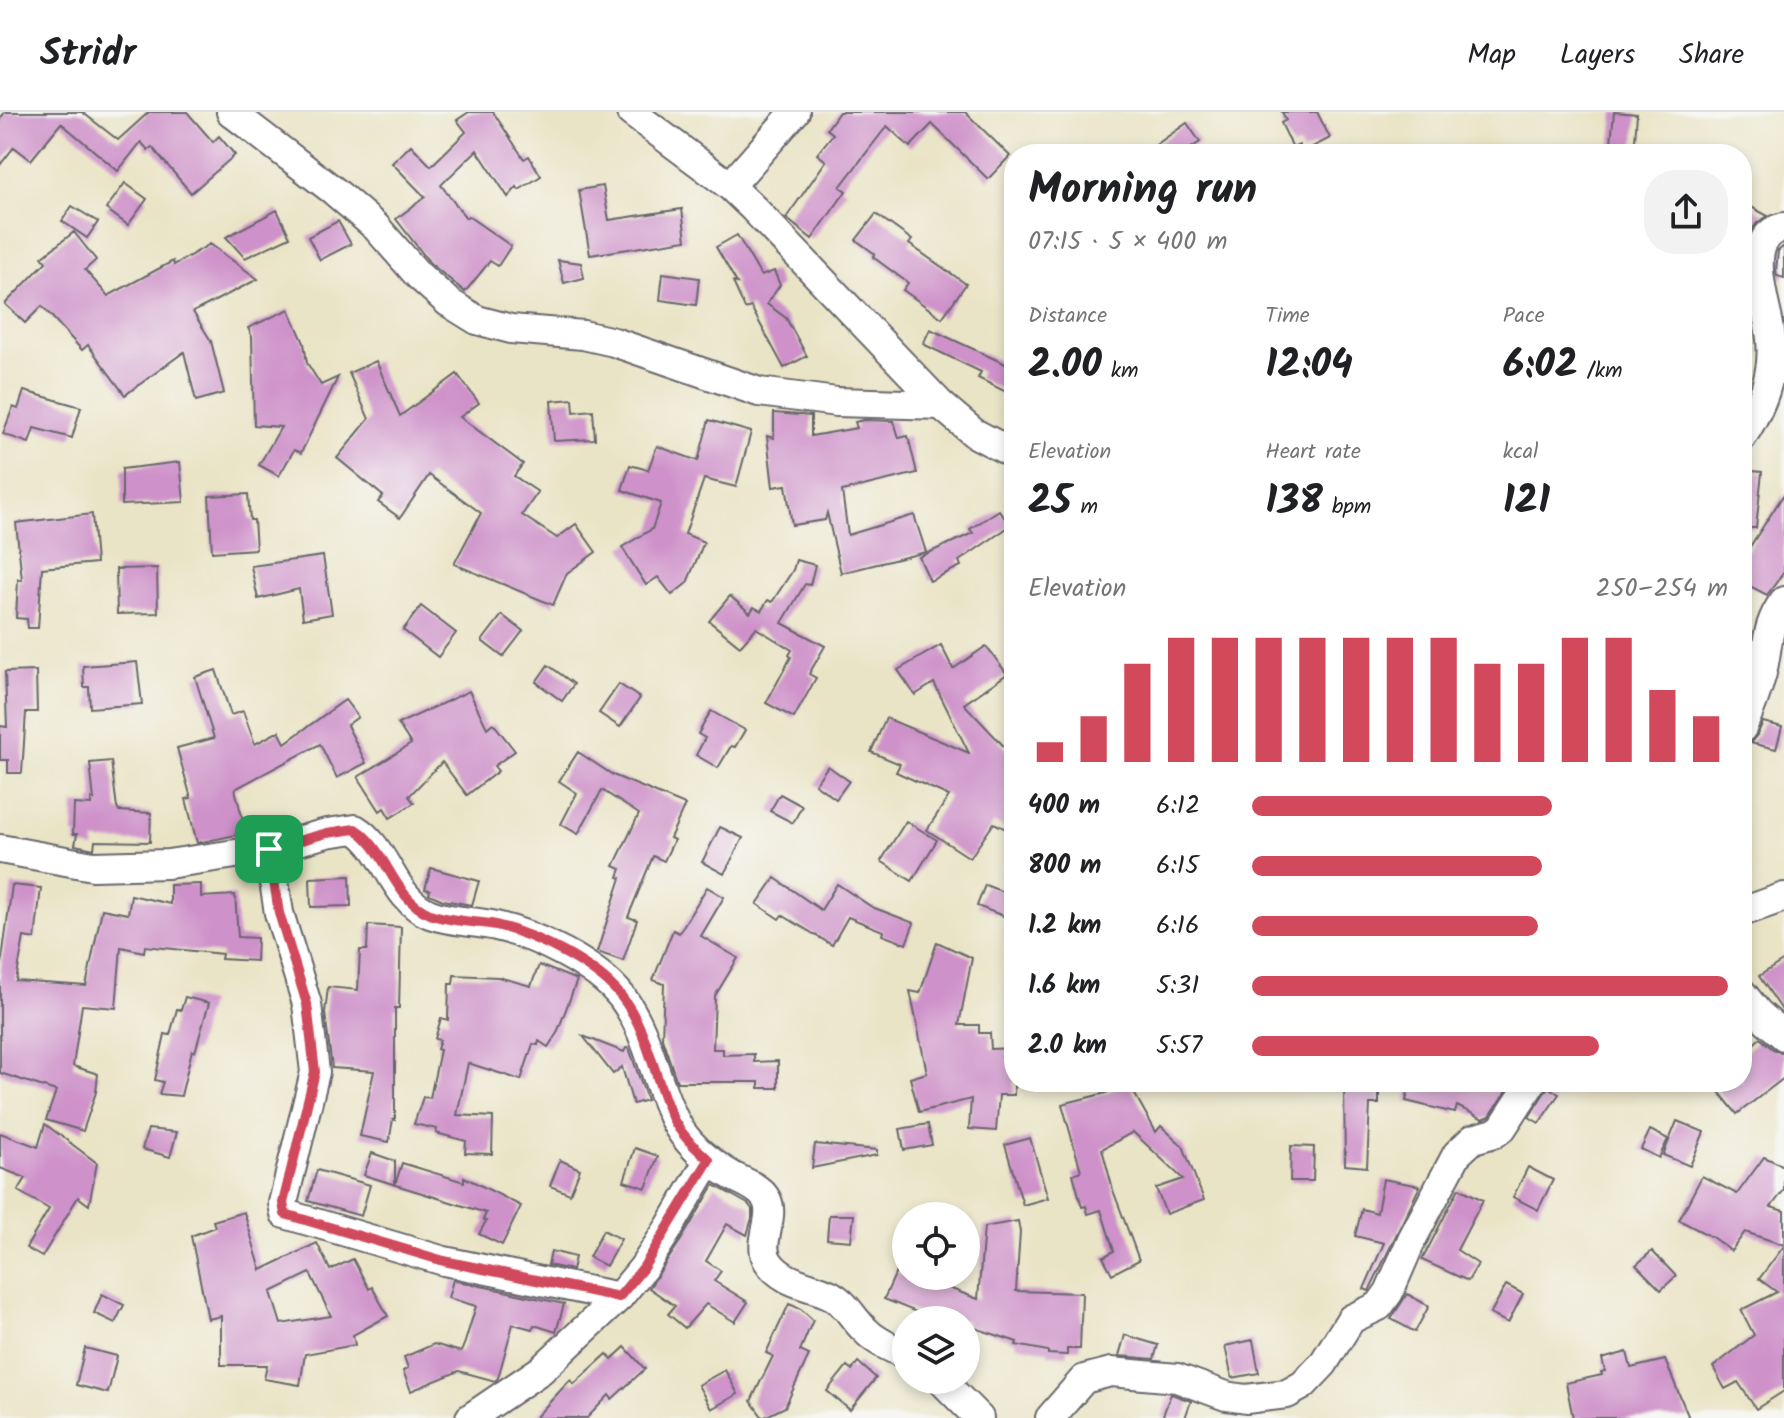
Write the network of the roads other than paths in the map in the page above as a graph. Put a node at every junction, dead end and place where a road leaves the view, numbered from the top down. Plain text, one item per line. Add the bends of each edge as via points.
1 (231, 112) edge
2 (631, 112) edge
3 (795, 112) edge
4 (730, 186) junction
5 (1784, 227) edge
6 (1778, 332) edge
7 (941, 405) junction
8 (1752, 420) edge
9 (1004, 449) edge
10 (1784, 601) edge
11 (1752, 706) edge
12 (0, 849) edge
13 (269, 849) junction
14 (1784, 897) edge
15 (1752, 908) edge
16 (1752, 1006) edge
17 (1784, 1036) edge
18 (1525, 1092) edge
19 (709, 1160) junction
20 (619, 1297) junction
21 (892, 1348) edge
22 (955, 1394) edge
23 (470, 1418) edge
24 (979, 1418) edge
25 (1050, 1418) edge

1 - 7 street via 334,191 376,227 418,275 477,320 614,342 759,392 837,402
2 - 4 street
3 - 4 street
4 - 7 street
5 - 6 street via 1766,236 1759,252 1758,272
6 - 8 street via 1770,374
7 - 9 street via 974,433
10 - 11 street via 1767,634
12 - 13 street via 93,866 168,864
13 - 19 street via 355,829 373,845 411,901 429,914 526,936 597,974 631,1011 673,1118
13 - 20 street via 279,913 307,1004 315,1072 283,1203 285,1214 444,1261
14 - 15 street
16 - 17 street
18 - 25 street via 1502,1128 1473,1139 1457,1154 1389,1292 1379,1306 1351,1319 1303,1385 1287,1394 1246,1399 1177,1378 1111,1372 1084,1379
19 - 20 street via 643,1268
19 - 21 street via 766,1198 764,1250 775,1270 834,1296 877,1340
20 - 23 street via 541,1370
22 - 24 street

